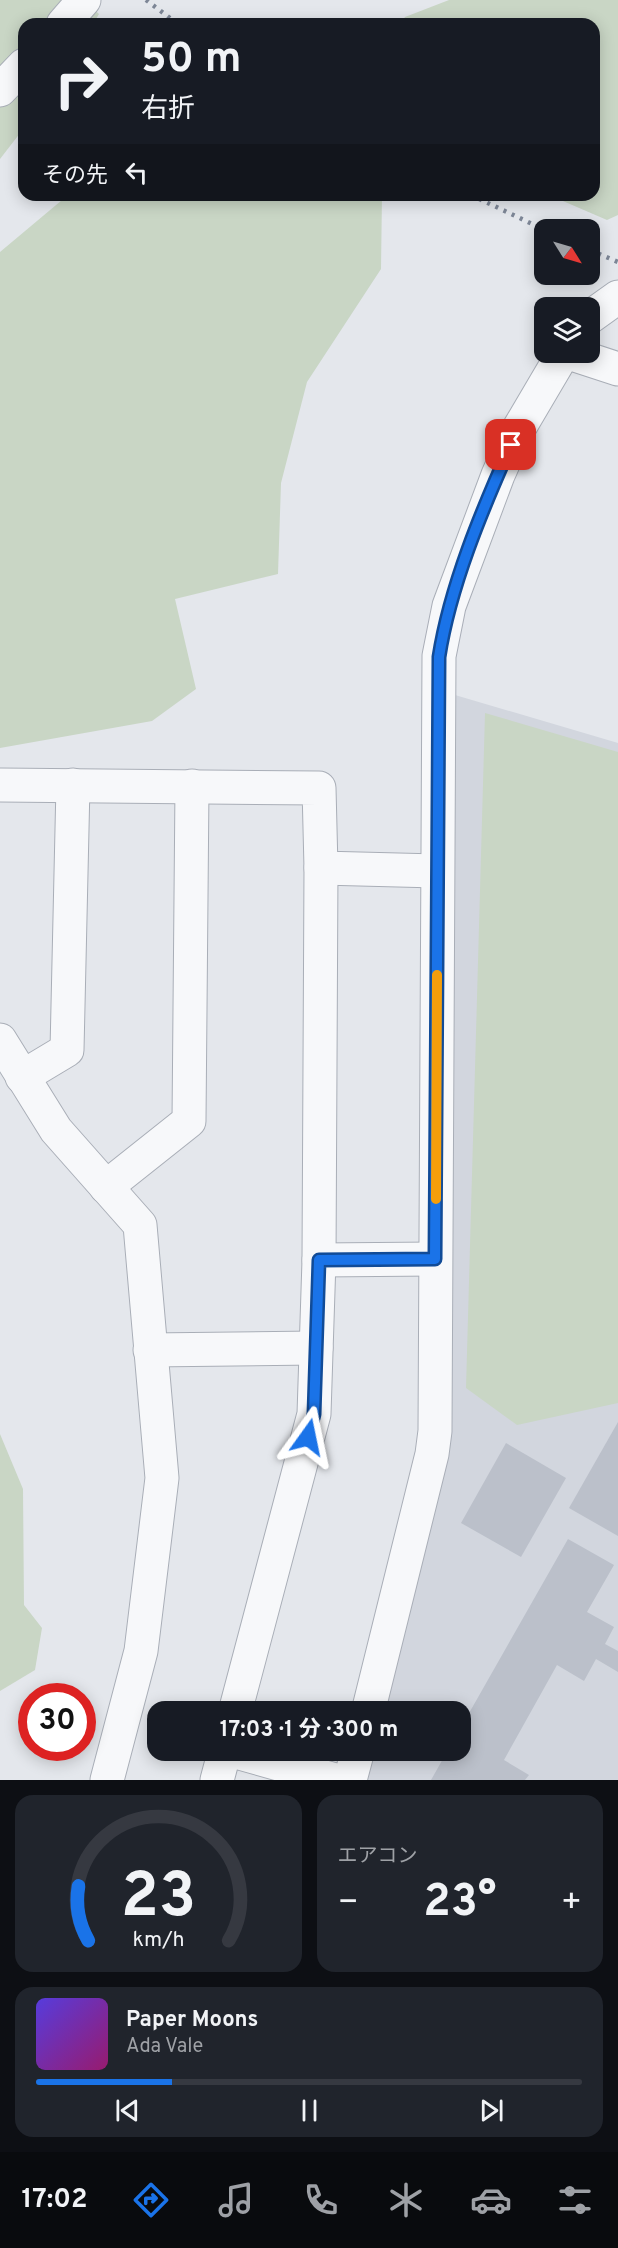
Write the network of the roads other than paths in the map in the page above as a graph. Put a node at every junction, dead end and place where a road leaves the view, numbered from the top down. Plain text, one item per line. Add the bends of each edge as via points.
1 (84, 0) edge
2 (68, 18) edge
3 (18, 71) edge
4 (0, 90) edge
5 (558, 363) edge
6 (599, 363) edge
7 (618, 369) edge
8 (0, 785) edge
9 (73, 785) junction
10 (192, 786) junction
11 (321, 867) junction
12 (437, 871) junction
13 (0, 1040) edge
14 (22, 1077) junction
15 (106, 1187) junction
16 (435, 1259) junction
17 (319, 1260) junction
18 (316, 1348) junction
19 (150, 1350) junction
20 (238, 1701) edge
21 (371, 1701) edge
22 (223, 1761) edge
23 (267, 1761) edge
24 (355, 1761) edge
25 (107, 1780) edge
26 (217, 1780) edge
27 (335, 1780) edge
28 (350, 1780) edge

1 - 2 street
3 - 4 street
5 - 12 street via 518,430 498,475 443,630 437,691
6 - 7 street
8 - 9 street
9 - 10 street
9 - 14 street via 67,1050
10 - 11 street via 319,788
10 - 15 street via 189,1121
11 - 12 street
11 - 17 street
12 - 16 street
13 - 14 street
14 - 15 street via 56,1130
15 - 19 street via 140,1225
16 - 17 street
16 - 21 street via 432,1454
17 - 18 street
18 - 19 street
18 - 20 street via 314,1414
19 - 25 street via 162,1478 141,1651
22 - 26 street
23 - 27 street
24 - 28 street

